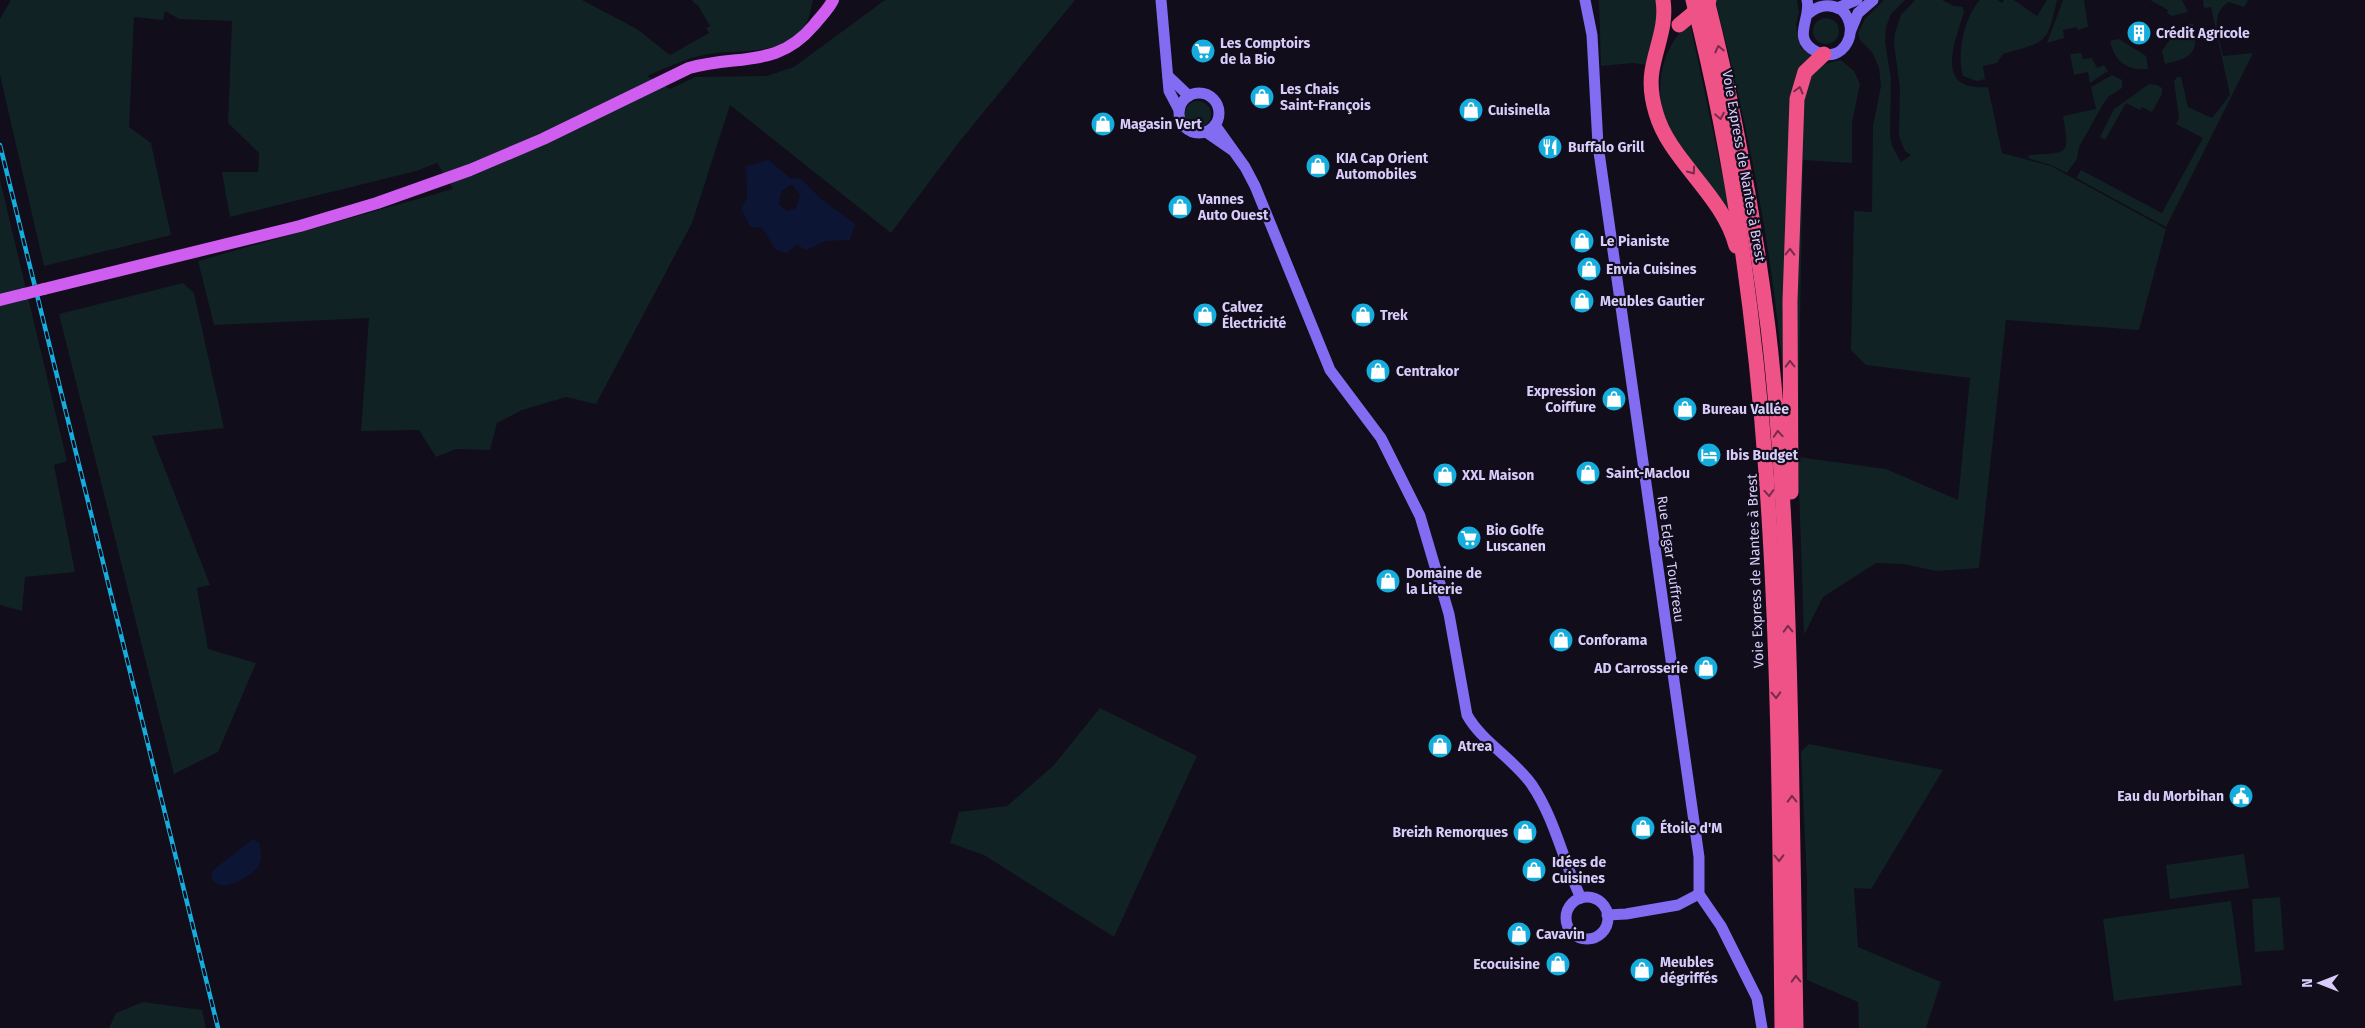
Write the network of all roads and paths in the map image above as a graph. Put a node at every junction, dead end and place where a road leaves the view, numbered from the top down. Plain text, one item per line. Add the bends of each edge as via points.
1 (822, 0) edge
2 (833, 0) edge
3 (1161, 0) edge
4 (1585, 0) edge
5 (1663, 0) edge
6 (1693, 0) edge
7 (1708, 0) edge
8 (1807, 0) edge
9 (1857, 0) edge
10 (1873, 0) edge
11 (1828, 4) edge
12 (1808, 14) junction
13 (815, 23) junction
14 (1851, 30) junction
15 (1824, 54) junction
16 (1168, 76) junction
17 (1189, 96) junction
18 (1653, 98) junction
19 (1179, 110) junction
20 (1210, 128) junction
21 (0, 300) edge
22 (1757, 357) junction
23 (1787, 588) junction
24 (1699, 894) junction
25 (1581, 898) junction
26 (1608, 915) junction
27 (1762, 1028) edge
28 (1782, 1028) edge
29 (1796, 1028) edge

1 - 13 main road
2 - 13 main road
3 - 16 street
4 - 24 street, Rue Edgar Touffreau via 1593,50 1598,145 1699,857
5 - 18 highway via 1664,21 1651,72
6 -> 22 highway, Voie Express de Nantes à Brest via 1714,84 1739,214
7 - 18 highway, bridge via 1679,25 1663,49
23 -> 7 highway, Voie Express de Nantes à Brest via 1776,409 1761,274 1737,134
8 - 12 street
9 - 11 street
10 - 14 street via 1858,13
11 - 12 street
11 - 14 street via 1846,14
12 - 15 street via 1802,27 1805,41 1815,51
13 - 21 main road, bridge via 804,37 779,53 689,68 543,139 470,170 377,203 300,226
14 - 15 street via 1844,48
23 -> 15 highway via 1792,558 1790,300 1797,99 1806,72
16 - 17 street
16 - 19 street via 1169,91
17 - 19 street
17 - 20 street via 1201,94 1211,98 1218,108 1218,119
18 -> 22 highway via 1663,132 1730,228 1737,247 1749,338
19 - 20 street via 1184,126 1193,132
20 - 25 street via 1245,167 1330,370 1381,438 1420,516 1449,614 1467,715 1472,725 1515,764 1532,786 1550,817
22 -> 28 highway, Voie Express de Nantes à Brest via 1774,596
29 -> 23 highway, Voie Express de Nantes à Brest
24 - 26 street via 1678,905
24 - 27 street via 1721,926 1757,998
25 - 26 street via 1595,898
25 - 26 street via 1566,912 1567,926 1575,936 1588,939 1600,934

